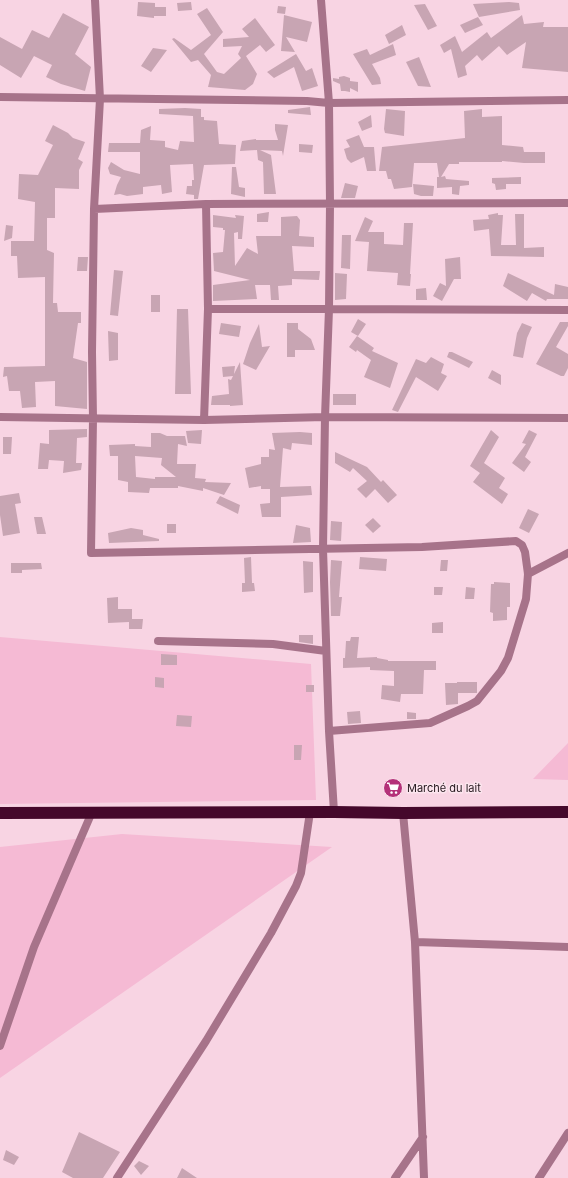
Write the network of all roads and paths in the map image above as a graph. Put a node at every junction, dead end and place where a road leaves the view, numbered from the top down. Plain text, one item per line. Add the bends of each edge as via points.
1 (95, 0) edge
2 (321, 0) edge
3 (0, 97) edge
4 (100, 99) junction
5 (568, 100) edge
6 (329, 103) junction
7 (568, 203) edge
8 (206, 204) junction
9 (330, 204) junction
10 (94, 209) junction
11 (208, 309) junction
12 (329, 309) junction
13 (568, 310) edge
14 (0, 417) edge
15 (325, 417) junction
16 (568, 418) edge
17 (93, 419) junction
18 (204, 420) junction
19 (323, 549) junction
20 (568, 553) edge
21 (528, 574) junction
22 (158, 641) dead end
23 (326, 651) junction
24 (329, 731) junction
25 (92, 812) junction
26 (310, 812) junction
27 (334, 812) junction
28 (568, 812) edge
29 (0, 813) edge
30 (403, 813) junction
31 (415, 942) junction
32 (568, 947) edge
33 (0, 1046) edge
34 (568, 1133) edge
35 (423, 1137) junction
36 (117, 1178) edge
37 (395, 1178) edge
38 (424, 1178) edge
39 (539, 1178) edge

1 - 4 street
2 - 6 street
3 - 4 street
4 - 6 street
4 - 10 street
5 - 6 street
6 - 9 street
7 - 9 street
8 - 9 street
8 - 10 street
8 - 11 street
9 - 12 street
10 - 17 street
11 - 12 street
11 - 18 street
12 - 13 street
12 - 15 street
14 - 17 street
15 - 16 street
15 - 18 street
15 - 19 street
17 - 18 street
17 - 19 street via 91,553
19 - 21 street via 422,547 516,541 522,545 525,552
19 - 23 street
20 - 21 street
21 - 24 street via 526,599 508,658 501,671 476,701 430,723
22 - 23 street via 273,644
23 - 24 street
24 - 27 street
25 - 26 highway
25 - 29 highway
25 - 33 street via 34,947
26 - 27 highway
26 - 36 street via 301,873 271,933 206,1041
27 - 30 highway
28 - 30 highway
30 - 31 street
31 - 32 street
31 - 35 street
34 - 39 street
35 - 37 street
35 - 38 street

